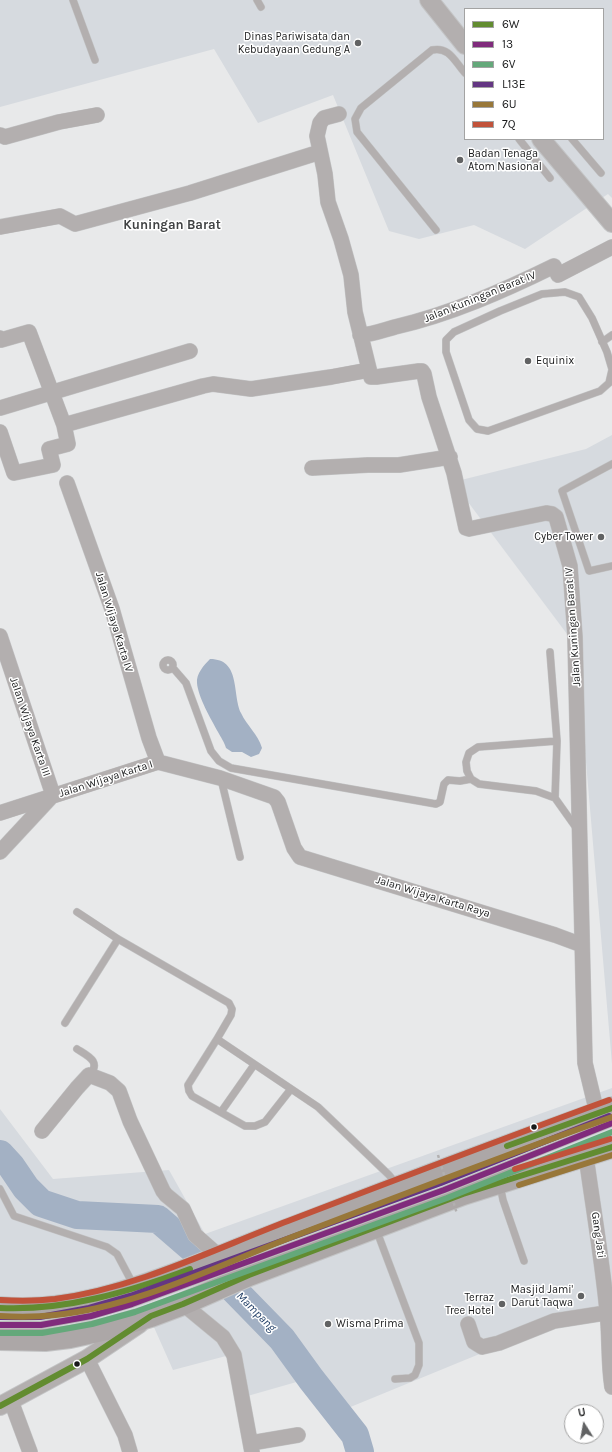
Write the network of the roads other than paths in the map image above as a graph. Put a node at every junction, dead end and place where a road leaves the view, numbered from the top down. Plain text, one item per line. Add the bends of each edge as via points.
1 (73, 0) edge
2 (257, 0) edge
3 (429, 0) edge
4 (261, 7) dead end
5 (464, 44) edge
6 (95, 60) dead end
7 (464, 72) edge
8 (339, 114) dead end
9 (97, 115) dead end
10 (0, 135) edge
11 (519, 140) edge
12 (542, 140) edge
13 (573, 140) edge
14 (320, 152) junction
15 (601, 173) dead end
16 (550, 178) dead end
17 (612, 223) edge
18 (0, 227) edge
19 (436, 230) dead end
20 (612, 247) edge
21 (360, 335) junction
22 (612, 335) edge
23 (0, 338) edge
24 (602, 342) junction
25 (609, 350) edge
26 (190, 351) dead end
27 (369, 370) junction
28 (612, 370) edge
29 (52, 392) junction
30 (0, 408) edge
31 (64, 425) junction
32 (0, 432) edge
33 (450, 457) junction
34 (612, 464) edge
35 (312, 468) dead end
36 (68, 483) dead end
37 (612, 566) edge
38 (0, 636) edge
39 (550, 652) dead end
40 (173, 668) dead end
41 (557, 741) junction
42 (158, 762) junction
43 (220, 778) junction
44 (471, 779) junction
45 (53, 795) junction
46 (555, 798) junction
47 (0, 813) edge
48 (580, 832) junction
49 (0, 852) edge
50 (240, 857) dead end
51 (77, 912) dead end
52 (118, 939) junction
53 (582, 945) junction
54 (66, 1023) dead end
55 (216, 1040) junction
56 (77, 1049) dead end
57 (254, 1065) junction
58 (89, 1075) junction
59 (291, 1090) junction
60 (221, 1112) junction
61 (607, 1115) edge
62 (42, 1131) dead end
63 (612, 1147) edge
64 (586, 1156) junction
65 (499, 1183) junction
66 (399, 1187) junction
67 (0, 1189) edge
68 (375, 1227) junction
69 (215, 1259) junction
70 (524, 1261) dead end
71 (135, 1287) junction
72 (187, 1301) junction
73 (0, 1308) edge
74 (610, 1312) edge
75 (151, 1316) junction
76 (468, 1324) dead end
77 (0, 1325) edge
78 (0, 1338) edge
79 (87, 1358) junction
80 (395, 1379) dead end
81 (612, 1387) edge
82 (5, 1403) edge
83 (298, 1434) dead end
84 (252, 1448) edge
85 (30, 1452) edge
86 (130, 1452) edge

1 - 6 lane
2 - 4 lane
3 - 5 street
7 - 19 lane via 447,52 440,48 432,50 361,108 356,119 357,132
8 - 14 street via 324,118 320,123 317,136
9 - 10 street via 59,122 5,137
11 - 16 lane
12 - 17 street
13 - 15 lane
14 - 18 street via 190,193 75,224 60,216
14 - 21 street via 328,202 351,275 354,312
20 - 21 street, Jalan Kuningan Barat IV via 558,274 554,266 513,286 445,313
21 - 27 street
22 - 24 lane
23 - 29 street via 1,340 29,332
24 - 25 lane
24 - 28 lane via 592,318 579,297 565,292 542,294 454,332 446,340 446,352 469,420 477,429 488,431 600,391 609,383
25 - 28 lane
26 - 29 street
27 - 31 street via 250,389 213,384
27 - 33 street, Jalan Kuningan Barat IV via 371,376 376,377 422,371
29 - 30 street
29 - 31 street
31 - 32 street via 68,444 49,449 53,465 14,473
33 - 35 street via 399,465
33 - 48 street, Jalan Kuningan Barat IV via 466,528 546,513 556,517 570,566 576,637
34 - 37 lane via 562,491 589,571
36 - 42 street, Jalan Wijaya Karta IV via 112,609
38 - 45 street, Jalan Wijaya Karta III
39 - 41 lane
40 - 44 lane via 186,683 211,751 219,761 231,768 436,804 440,802 444,784 448,780
41 - 44 lane via 478,747 469,754 466,762
41 - 46 lane
42 - 43 street, Jalan Wijaya Karta Raya
42 - 45 street, Jalan Wijaya Karta I
43 - 50 lane
43 - 53 street, Jalan Wijaya Karta Raya via 277,799 294,848 300,857
44 - 46 lane via 479,784 536,791
45 - 47 street, Jalan Wijaya Karta I
45 - 49 street, Jalan Wijaya Karta I
46 - 48 lane
48 - 53 street, Jalan Kuningan Barat IV
51 - 52 lane
52 - 54 lane
52 - 55 lane via 230,1003 232,1015
53 - 61 street via 585,1064
55 - 57 lane
55 - 60 lane via 188,1085 188,1091 192,1096
56 - 58 lane via 93,1060 94,1071
57 - 59 lane
57 - 60 lane
58 - 62 street
58 - 69 street via 110,1083 119,1091 163,1191 183,1209 195,1235
59 - 60 lane via 265,1122 255,1126 245,1126
59 - 66 lane via 318,1107
61 - 66 main road
61 - 77 lane, bridge via 444,1190 132,1304 91,1316 40,1325
63 - 64 main road
64 - 65 main road
64 - 74 street, Gang Jati
65 - 68 main road
65 - 70 lane
66 - 69 main road
67 - 71 lane via 14,1216 107,1247 117,1254
68 - 72 main road
68 - 80 lane via 419,1343 419,1365 416,1375
69 - 71 main road
71 - 73 main road via 82,1303 15,1310
72 - 75 main road
72 - 84 street via 224,1337 234,1355
74 - 76 street via 554,1321 499,1343 482,1347 474,1342
74 - 81 street, Gang Jati via 608,1348
75 - 78 main road via 70,1337 46,1340
75 - 79 street
79 - 82 street
79 - 86 street via 125,1435
82 - 85 street
83 - 84 street

